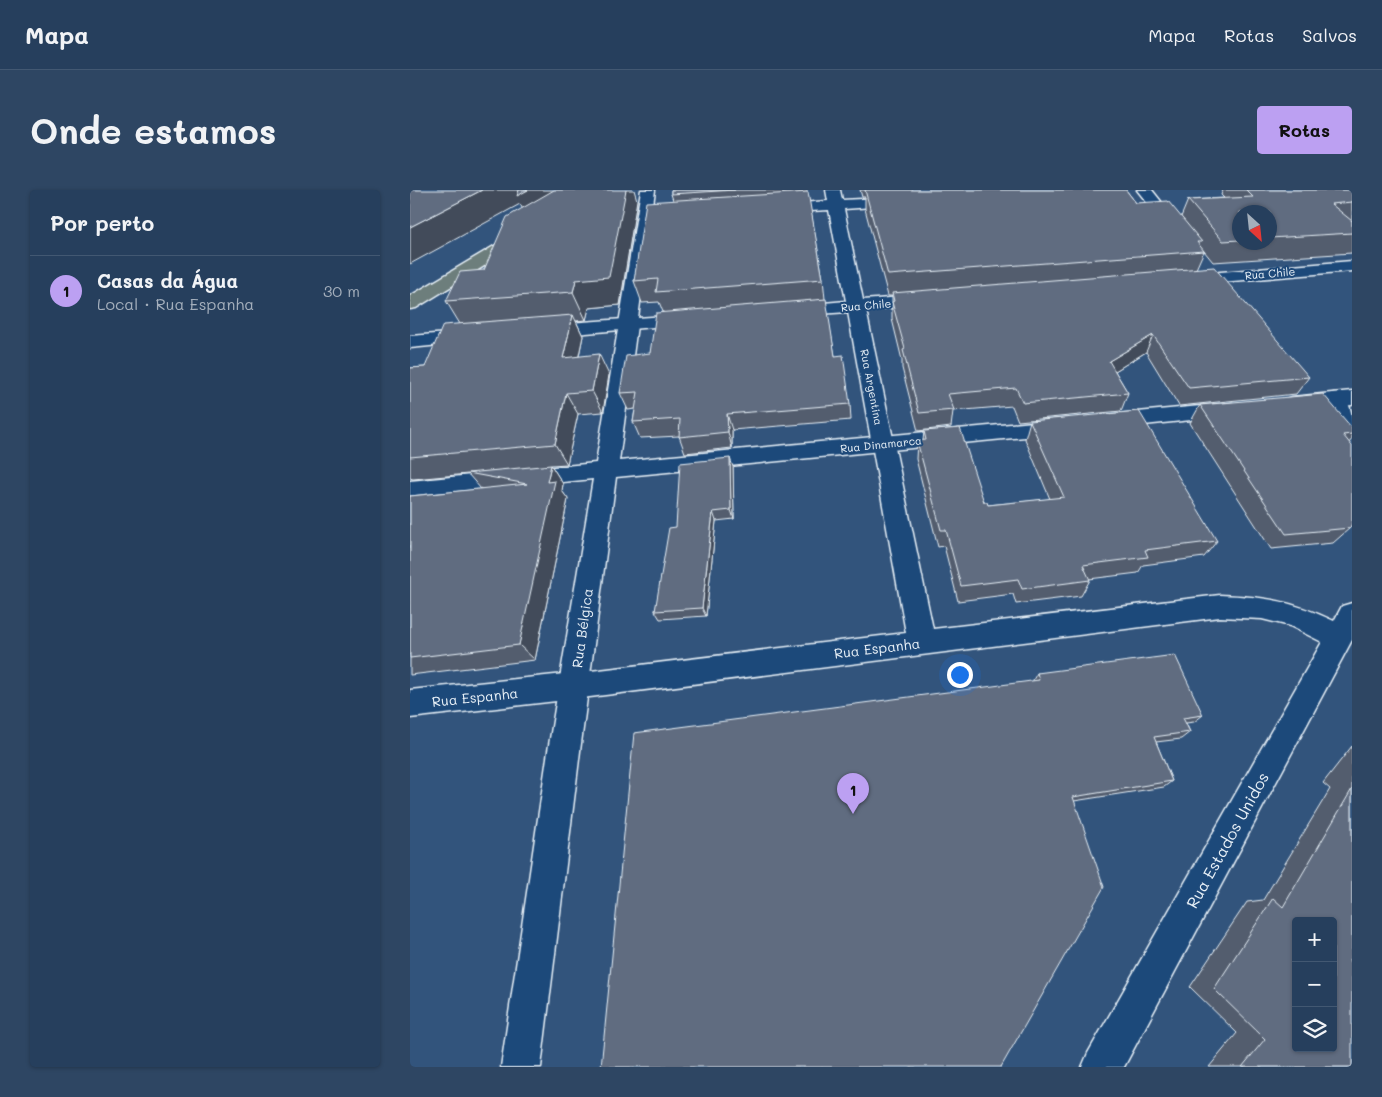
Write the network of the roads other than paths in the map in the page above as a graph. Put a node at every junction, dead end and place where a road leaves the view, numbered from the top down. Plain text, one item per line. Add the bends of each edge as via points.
1 (648, 190) edge
2 (1144, 190) edge
3 (834, 197) edge
4 (914, 200) edge
5 (759, 210) edge
6 (533, 230) edge
7 (1187, 243) edge
8 (1352, 266) edge
9 (1166, 281) edge
10 (942, 299) edge
11 (410, 304) edge
12 (856, 306) junction
13 (776, 312) edge
14 (707, 318) edge
15 (628, 324) junction
16 (526, 332) edge
17 (487, 336) edge
18 (410, 342) edge
19 (1343, 399) edge
20 (1352, 423) edge
21 (883, 444) junction
22 (606, 470) junction
23 (410, 489) edge
24 (1345, 626) edge
25 (922, 643) junction
26 (574, 686) junction
27 (410, 704) edge
28 (521, 1067) edge
29 (1102, 1067) edge

1 - 15 street, Rua Bélgica via 653,216
2 - 7 street
3 - 4 street
3 - 5 street
3 - 12 street, Rua Argentina
6 - 11 main road
8 - 9 street, Rua Chile via 1210,271
10 - 12 street, Rua Chile
12 - 13 street, Rua Chile
12 - 21 street, Rua Argentina
14 - 15 street
15 - 16 street
15 - 22 street, Rua Bélgica
17 - 18 street
19 - 20 street
19 - 21 street, Rua Dinamarca
21 - 22 street, Rua Dinamarca
21 - 25 street, Rua Argentina
22 - 23 street, Rua Dinamarca
22 - 26 street, Rua Bélgica
24 - 25 street, Rua Espanha via 1262,608 1220,606
24 - 29 street, Rua Estados Unidos
25 - 26 street, Rua Espanha
26 - 27 street, Rua Espanha
26 - 28 street, Rua Bélgica

